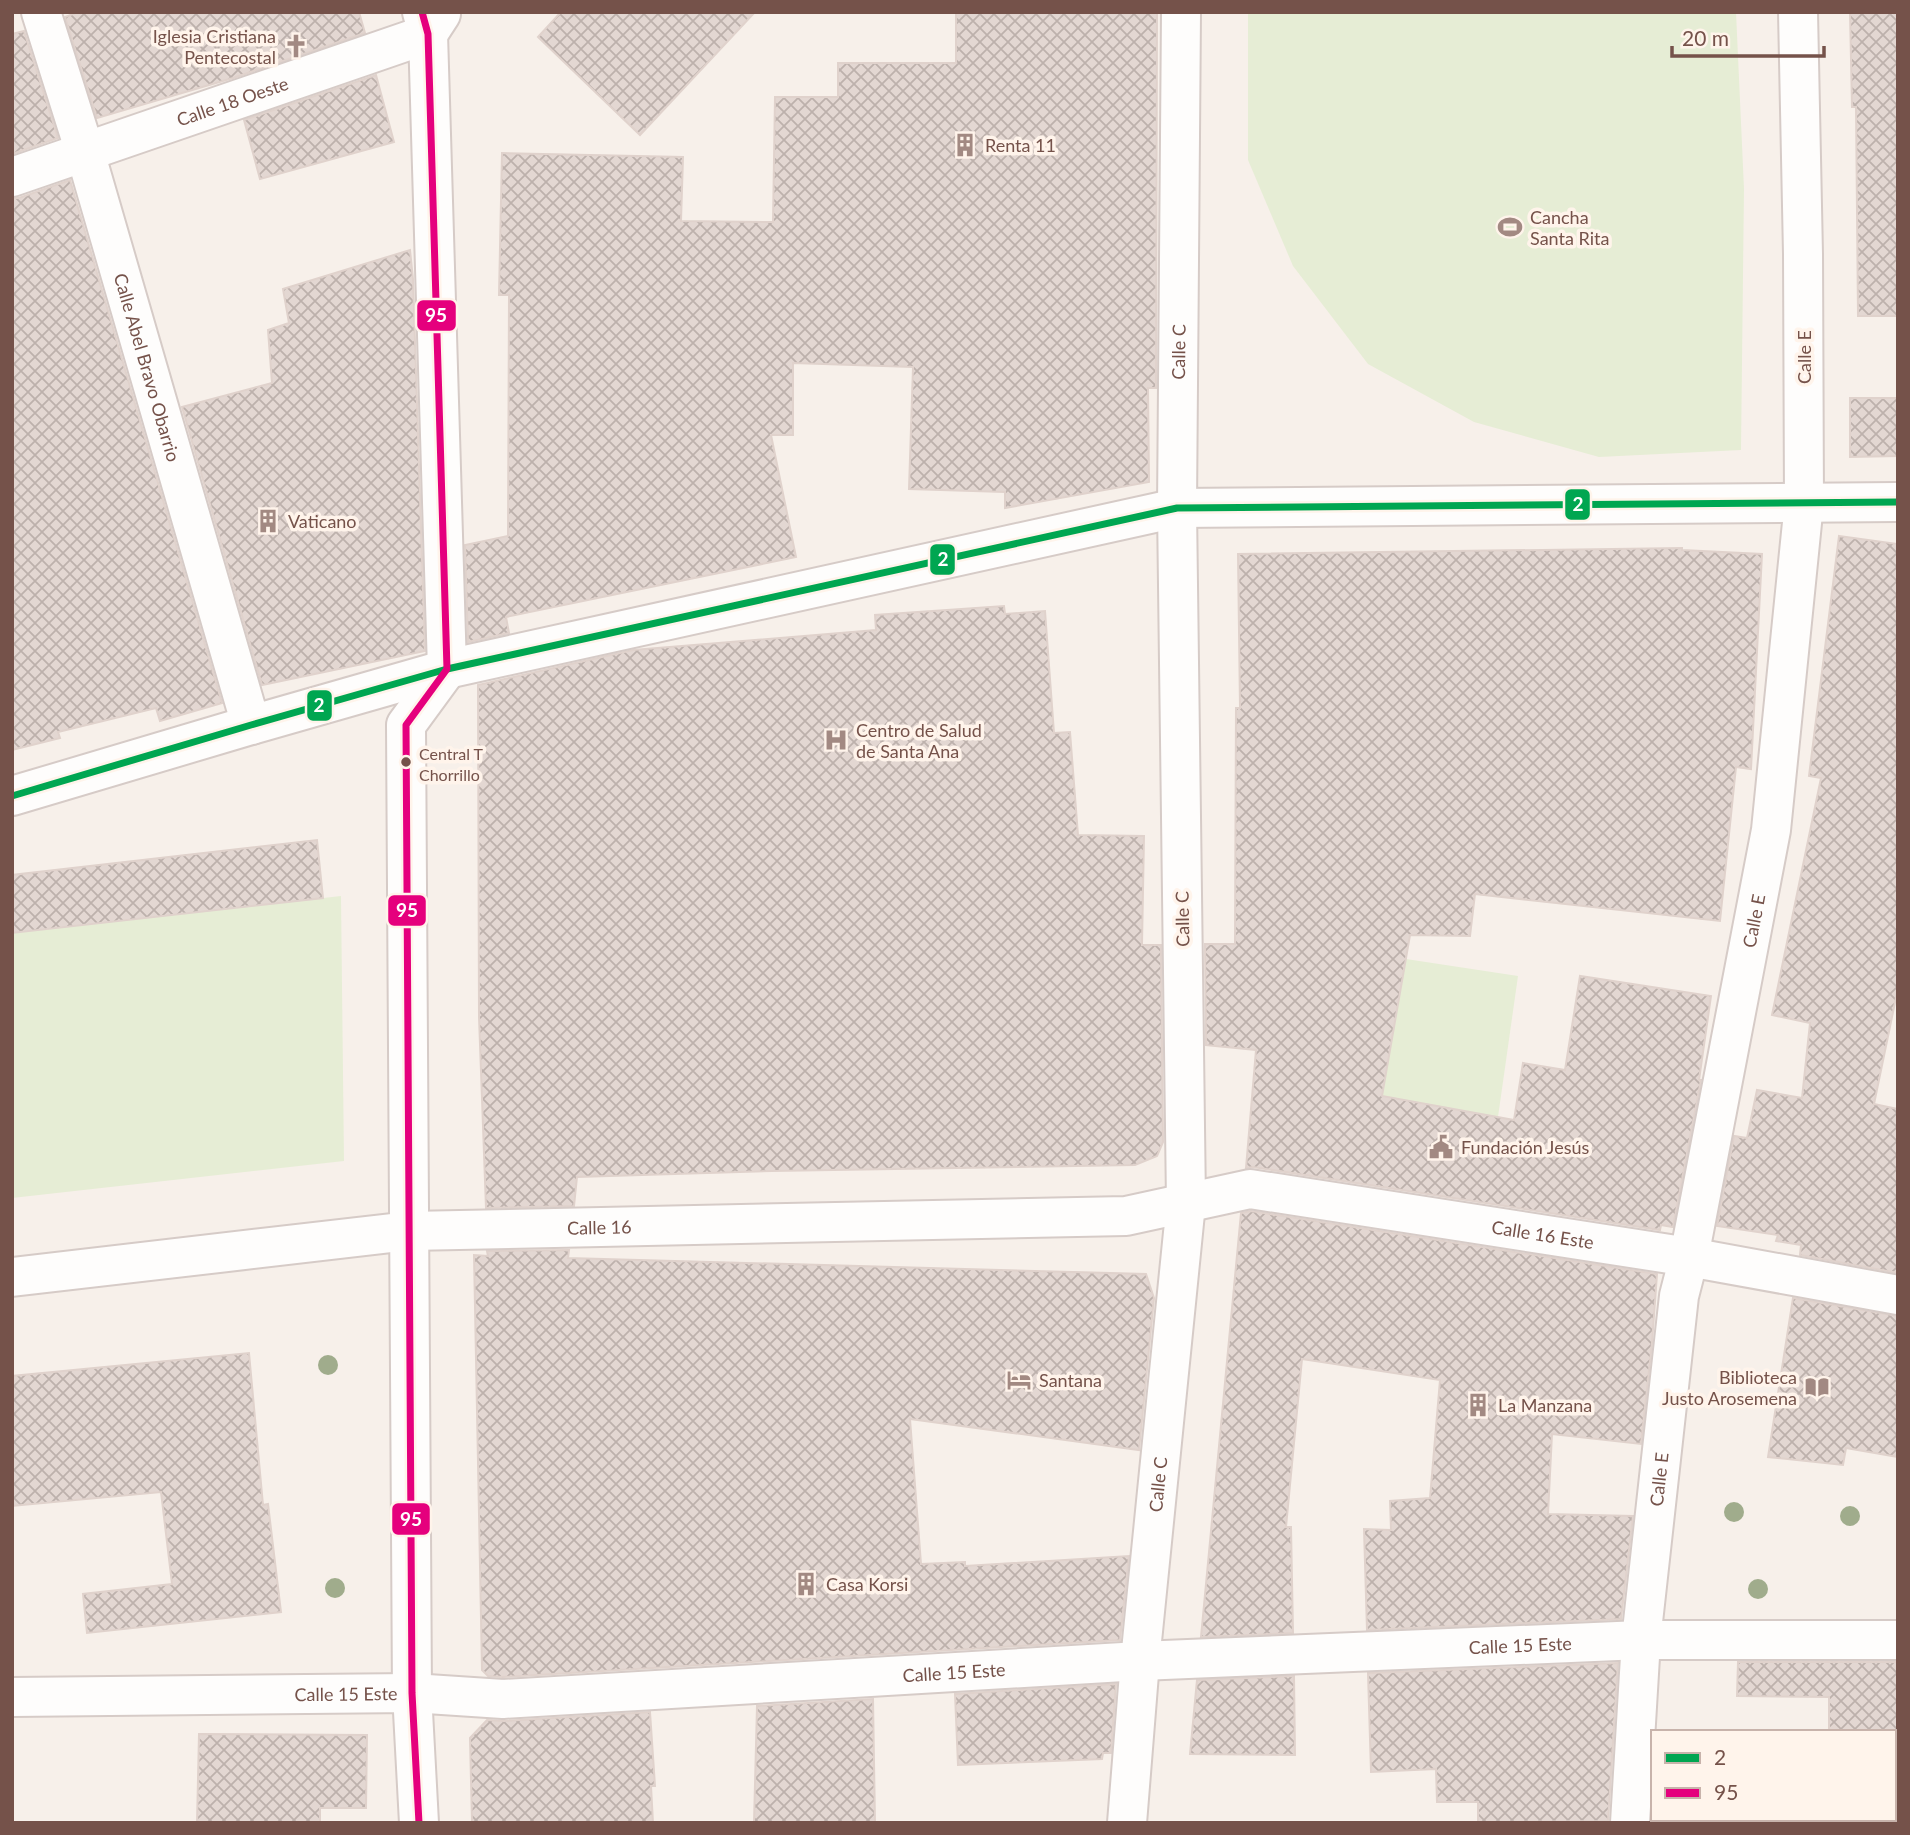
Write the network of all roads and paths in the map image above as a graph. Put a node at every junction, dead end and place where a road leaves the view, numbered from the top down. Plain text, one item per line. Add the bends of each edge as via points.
1 (41, 12) edge
2 (1181, 12) edge
3 (1798, 12) edge
4 (431, 20) edge
5 (85, 152) junction
6 (12, 177) edge
7 (1898, 502) edge
8 (1804, 503) junction
9 (1177, 508) junction
10 (447, 669) junction
11 (251, 725) junction
12 (12, 796) edge
13 (1186, 1202) junction
14 (409, 1231) junction
15 (1689, 1257) junction
16 (12, 1277) edge
17 (1898, 1294) edge
18 (1642, 1640) junction
19 (1898, 1640) edge
20 (1140, 1661) junction
21 (412, 1693) junction
22 (12, 1697) edge
23 (419, 1823) edge
24 (1127, 1823) edge
25 (1630, 1823) edge

1 - 5 street, Calle Abel Bravo Obarrio
2 - 9 street, Calle C
3 - 8 street, Calle E
4 - 5 street, Calle 18 Oeste
4 - 10 street
5 - 6 street, Calle 18 Oeste
5 - 11 street, Calle Abel Bravo Obarrio
7 - 8 street
8 - 9 street
8 - 15 street, Calle E via 1771,830
9 - 10 street
9 - 13 street, Calle C
10 - 11 street
10 - 14 street via 406,725
11 - 12 street
13 - 14 street, Calle 16 via 1126,1216
13 - 15 street, Calle 16 Este via 1250,1189
13 - 20 street, Calle C
14 - 16 street, Calle 16
14 - 21 street
15 - 17 street, Calle 16 Este
15 - 18 street, Calle E via 1679,1296
18 - 19 street, Calle 15 Este
18 - 20 street, Calle 15 Este
18 - 25 street, Calle E
20 - 21 street, Calle 15 Este via 503,1699
20 - 24 street, Calle C
21 - 22 street, Calle 15 Este
21 - 23 street

